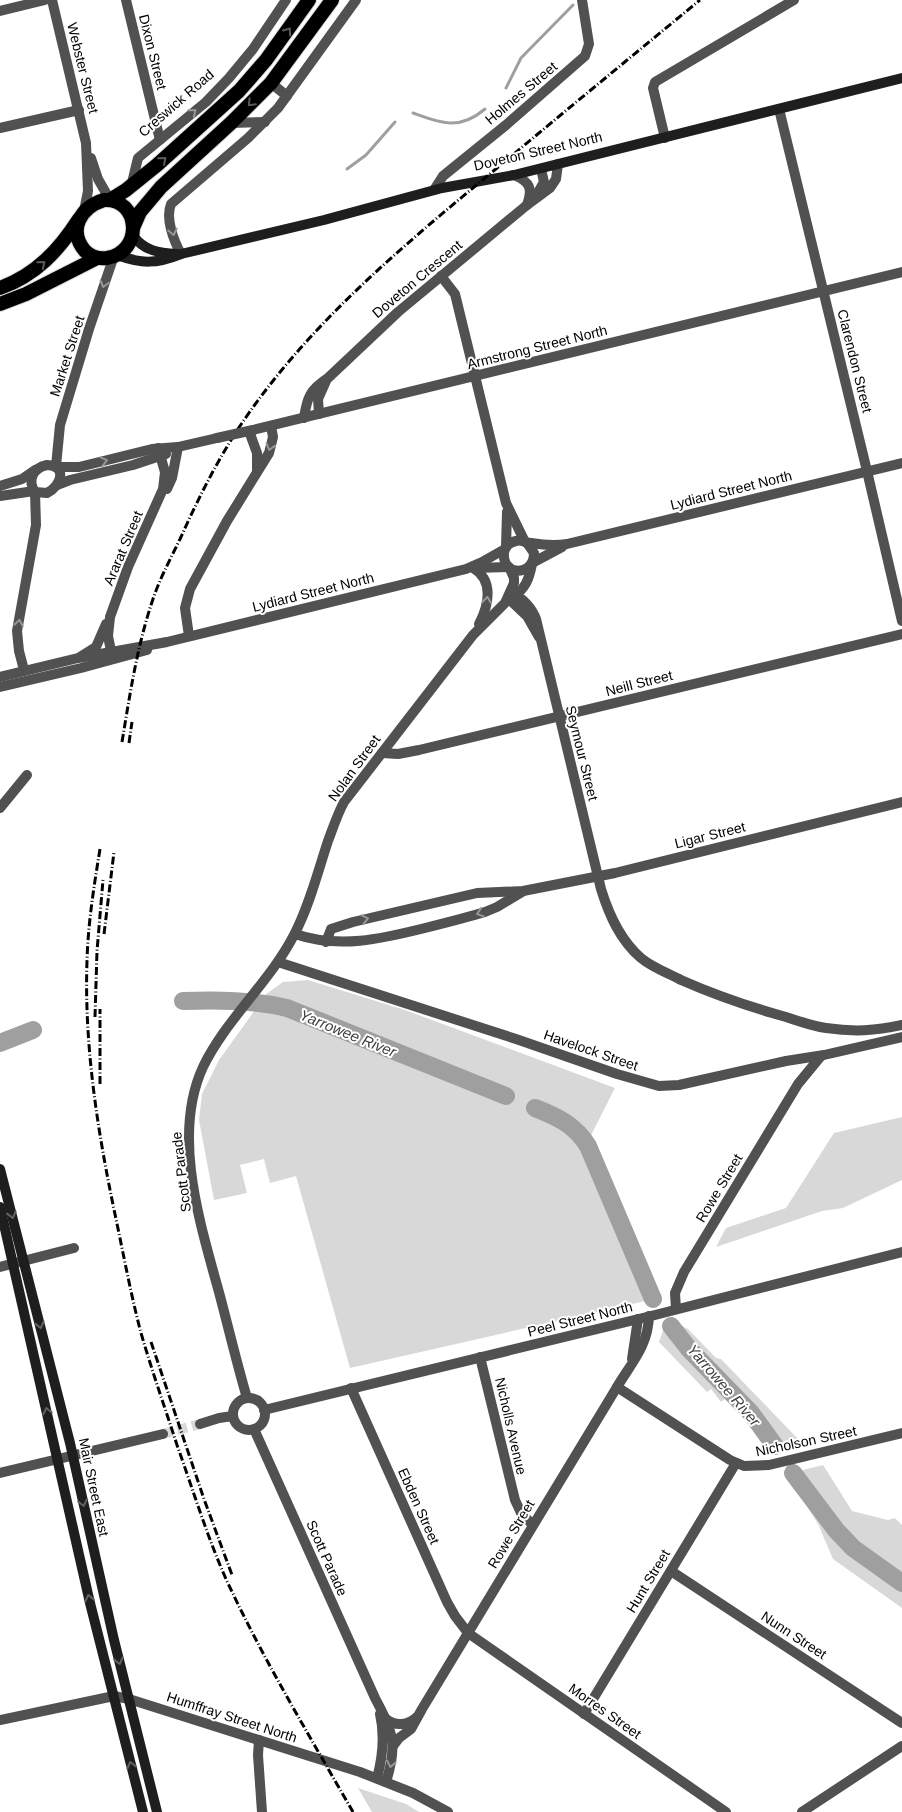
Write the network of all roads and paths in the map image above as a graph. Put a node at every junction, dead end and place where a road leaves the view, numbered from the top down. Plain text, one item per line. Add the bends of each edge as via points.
1 (45, 0) edge
2 (52, 0) edge
3 (126, 0) edge
4 (286, 0) edge
5 (309, 0) edge
6 (332, 0) edge
7 (356, 0) edge
8 (582, 0) edge
9 (794, 0) edge
10 (0, 11) edge
11 (253, 49) junction
12 (266, 60) junction
13 (902, 78) edge
14 (271, 83) junction
15 (239, 92) junction
16 (287, 96) junction
17 (779, 109) junction
18 (79, 110) junction
19 (265, 122) junction
20 (231, 123) junction
21 (0, 128) edge
22 (665, 138) junction
23 (160, 140) junction
24 (86, 143) junction
25 (558, 164) junction
26 (542, 169) junction
27 (514, 175) junction
28 (131, 186) junction
29 (434, 190) junction
30 (110, 200) junction
31 (530, 202) junction
32 (82, 214) junction
33 (133, 232) junction
34 (181, 254) junction
35 (115, 256) junction
36 (97, 258) junction
37 (902, 272) edge
38 (441, 276) junction
39 (0, 288) edge
40 (823, 291) junction
41 (0, 304) edge
42 (475, 376) junction
43 (328, 378) junction
44 (319, 414) junction
45 (304, 418) junction
46 (271, 426) junction
47 (251, 432) junction
48 (178, 447) junction
49 (160, 452) junction
50 (902, 463) edge
51 (56, 466) junction
52 (35, 470) junction
53 (867, 471) junction
54 (255, 474) junction
55 (57, 485) junction
56 (0, 486) edge
57 (35, 491) junction
58 (0, 496) edge
59 (159, 498) junction
60 (506, 503) junction
61 (526, 542) junction
62 (567, 544) junction
63 (506, 548) junction
64 (532, 564) junction
65 (469, 568) junction
66 (510, 568) junction
67 (510, 598) junction
68 (113, 610) junction
69 (902, 620) edge
70 (902, 634) edge
71 (189, 636) junction
72 (473, 636) junction
73 (112, 655) junction
74 (78, 658) junction
75 (26, 675) junction
76 (0, 676) edge
77 (0, 687) edge
78 (559, 716) junction
79 (382, 753) junction
80 (27, 774) dead end
81 (902, 802) edge
82 (0, 808) edge
83 (598, 876) junction
84 (523, 891) junction
85 (295, 934) junction
86 (326, 942) junction
87 (278, 962) junction
88 (902, 1025) edge
89 (902, 1037) edge
90 (821, 1056) junction
91 (800, 1059) junction
92 (798, 1084) junction
93 (0, 1169) edge
94 (0, 1207) edge
95 (74, 1248) dead end
96 (902, 1252) edge
97 (23, 1261) junction
98 (12, 1264) junction
99 (0, 1267) edge
100 (672, 1310) junction
101 (652, 1315) junction
102 (638, 1319) junction
103 (480, 1357) junction
104 (629, 1366) junction
105 (617, 1387) junction
106 (351, 1388) junction
107 (247, 1398) junction
108 (264, 1410) junction
109 (233, 1416) junction
110 (200, 1424) tunnel mouth
111 (254, 1429) junction
112 (902, 1433) edge
113 (163, 1434) tunnel mouth
114 (73, 1455) junction
115 (58, 1459) junction
116 (736, 1463) junction
117 (0, 1473) edge
118 (533, 1525) junction
119 (671, 1570) junction
120 (468, 1633) junction
121 (114, 1696) junction
122 (375, 1698) junction
123 (129, 1699) junction
124 (584, 1714) junction
125 (418, 1716) junction
126 (386, 1719) junction
127 (0, 1720) edge
128 (902, 1723) edge
129 (259, 1740) junction
130 (393, 1746) junction
131 (902, 1746) edge
132 (382, 1780) junction
133 (143, 1812) edge
134 (157, 1812) edge
135 (262, 1812) edge
136 (448, 1812) edge
137 (726, 1812) edge
138 (802, 1812) edge

1 - 10 street
2 - 18 street, Webster Street
3 - 23 street, Dixon Street
4 - 11 street, Creswick Road
12 -> 5 highway
6 - 14 highway
7 - 16 street
8 - 29 street, Holmes Street via 589,44 585,56 443,176
9 - 22 street via 655,82 653,88
11 - 12 street
23 -> 11 street, Creswick Road via 213,95
12 - 15 highway
13 - 17 main road, Doveton Street North
14 - 15 highway
14 - 16 street
14 -> 20 highway
28 -> 15 highway
16 - 19 street
17 - 22 main road, Doveton Street North
17 - 40 street, Clarendon Street
18 - 21 street
18 - 24 street, Webster Street
19 - 20 street
19 -> 34 street via 171,204 173,237
20 - 33 highway via 152,196 136,218
22 - 25 main road, Doveton Street North
23 - 28 street, Creswick Road via 138,158
24 - 30 street, Webster Street via 98,179
24 - 32 street, Webster Street via 88,191
25 - 26 main road, Doveton Street North
25 - 31 street, Doveton Crescent via 552,186
26 - 27 main road, Doveton Street North
26 - 31 street, Doveton Crescent via 544,182
27 - 29 main road, Doveton Street North
27 - 31 street via 528,185
28 - 30 highway
29 - 34 main road, Doveton Street North
30 - 32 highway via 98,202
30 - 33 highway via 126,209
31 - 38 street, Doveton Crescent
32 - 36 highway via 77,229 80,242 85,251
39 -> 32 highway via 42,264 64,241
33 - 34 main road, Doveton Street North via 136,241 150,250
33 - 35 highway via 127,247
34 - 35 main road, Doveton Street North via 150,263
35 - 36 highway
35 -> 51 street, Market Street via 60,425
36 - 41 highway
37 - 40 street, Armstrong Street North
38 - 42 street via 455,294
38 - 43 street, Doveton Crescent
40 - 42 street, Armstrong Street North
40 - 53 street, Clarendon Street
42 - 44 street, Armstrong Street North
42 - 60 street
43 - 44 street, Doveton Crescent via 318,399
43 - 45 street, Doveton Crescent via 309,395
44 - 45 street, Armstrong Street North
45 - 46 street, Armstrong Street North
46 - 47 street, Armstrong Street North
46 -> 54 street via 273,437 269,453
47 - 48 street, Armstrong Street North, bridge
47 - 54 street via 258,458
48 - 49 street, Armstrong Street North
48 - 59 street, Ararat Street via 172,478
51 -> 49 street, Armstrong Street North via 79,467
49 - 55 street, Armstrong Street North
49 - 59 street, Ararat Street via 165,479
50 - 53 street, Lydiard Street North
51 - 52 street via 46,465
51 - 55 street via 60,476
52 - 56 street via 22,479
52 - 57 street via 31,482
53 - 62 street, Lydiard Street North
53 - 69 street, Clarendon Street
54 - 71 street via 190,589 186,608
55 - 57 street via 47,493
57 - 58 street
75 -> 57 street via 17,631 36,525
59 - 68 street, Ararat Street
60 - 61 street
60 - 63 street
61 - 62 street, Lydiard Street North
61 - 63 street via 516,540
61 - 64 street via 534,553
62 - 64 street, Lydiard Street North
63 - 65 street, Lydiard Street North
63 - 66 street via 504,558
64 - 66 street via 522,571
64 - 67 street, Nolan Street via 527,584
65 - 66 street, Lydiard Street North
65 - 71 street, Lydiard Street North
72 -> 65 street, Nolan Street via 486,611 488,594 484,578
66 - 67 street via 514,582
67 - 72 street, Nolan Street
67 - 78 street, Seymour Street via 533,612
68 - 73 street, Ararat Street via 108,627
68 - 74 street, Ararat Street via 96,646
70 - 78 street, Neill Street
71 - 73 street, Lydiard Street North
72 - 79 street, Nolan Street
73 - 74 street, Lydiard Street North
73 - 75 street, Lydiard Street North
74 - 75 street, Lydiard Street North
75 - 76 street, Lydiard Street North
75 - 77 street, Lydiard Street North
78 - 79 street, Neill Street via 419,750
78 - 83 street, Seymour Street
79 - 85 street, Nolan Street via 338,813
80 - 82 street
81 - 83 street, Ligar Street
83 - 84 street, Ligar Street
83 - 88 street, Seymour Street via 607,907 622,936 642,959 662,971 749,1007 818,1026 873,1031
84 -> 86 street, Ligar Street via 497,907 470,916 372,940
86 -> 84 street, Ligar Street via 331,929 353,922 477,893
85 - 86 street, Ligar Street
85 - 87 street, Nolan Street
87 - 91 street, Havelock Street via 659,1086 679,1085
87 - 107 street, Scott Parade via 216,1045 203,1067 191,1102 189,1134 193,1180 203,1231
89 - 90 street, Havelock Street
90 - 91 street, Havelock Street
90 - 92 street, Rowe Street
91 - 92 street, Rowe Street via 802,1073
92 - 100 street, Rowe Street via 684,1272
93 -> 97 main road, Mair Street East
94 - 98 main road, Mair Street East
95 - 97 street
96 - 100 street, Peel Street North
97 - 98 street
97 -> 114 main road, Mair Street East
98 - 99 street
115 -> 98 main road, Mair Street East
100 - 101 street, Peel Street North
101 - 102 street, Peel Street North
101 - 104 street, Rowe Street via 642,1348
102 - 103 street, Peel Street North
102 - 104 street, Rowe Street
103 - 106 street, Peel Street North
103 - 118 street, Nicholls Avenue via 515,1500 521,1513
104 - 105 street, Rowe Street
105 - 116 street, Nicholson Street
105 - 118 street, Rowe Street
106 - 108 street, Peel Street North
106 - 120 street, Ebden Street via 447,1602
107 - 108 street via 258,1401
107 - 109 street via 237,1404
108 - 111 street via 263,1421
109 - 110 street
109 - 111 street via 237,1426
111 - 122 street, Scott Parade
112 - 116 street, Nicholson Street via 779,1463 755,1466
113 - 114 street
114 - 115 street
114 -> 123 main road, Mair Street East
115 - 117 street
121 -> 115 main road, Mair Street East
116 - 119 street, Hunt Street
118 - 120 street, Rowe Street
119 - 124 street, Hunt Street
119 - 128 street, Nunn Street
120 - 124 street, Morres Street
120 - 125 street, Rowe Street
121 - 123 street, Humffray Street North
121 - 127 street, Humffray Street North
133 -> 121 main road, Mair Street East
122 - 126 street, Scott Parade
122 - 132 street, Scott Parade via 383,1741
123 - 129 street, Humffray Street North
123 - 134 main road, Mair Street East
124 - 137 street, Morres Street
125 - 126 street via 400,1724
125 - 130 street, Rowe Street via 411,1729
126 - 130 street, Scott Parade
129 - 132 street, Humffray Street North
129 - 135 street
130 -> 132 street, Scott Parade via 392,1761
131 - 138 street
132 - 136 street, Humffray Street North

